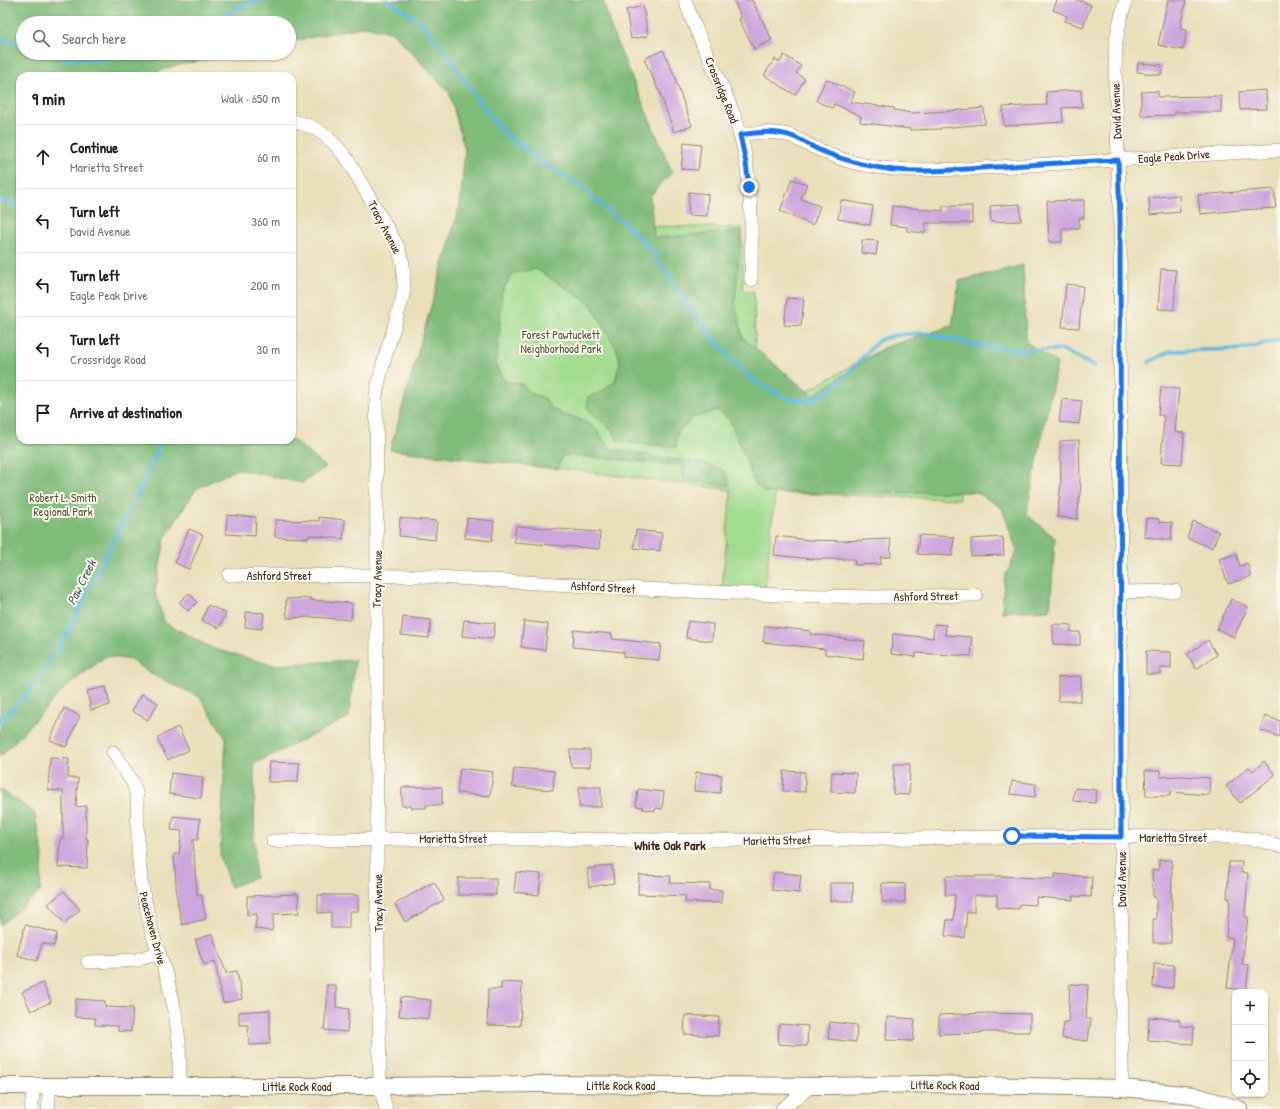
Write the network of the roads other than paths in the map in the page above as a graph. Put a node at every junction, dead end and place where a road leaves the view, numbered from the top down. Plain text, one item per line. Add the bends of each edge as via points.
1 (685, 0) edge
2 (1126, 0) edge
3 (296, 122) edge
4 (740, 135) junction
5 (1280, 150) edge
6 (1118, 160) junction
7 (751, 280) dead end
8 (229, 575) dead end
9 (376, 575) junction
10 (1175, 591) dead end
11 (1120, 592) junction
12 (976, 595) dead end
13 (113, 752) dead end
14 (1121, 837) junction
15 (377, 838) junction
16 (273, 841) dead end
17 (1280, 846) edge
18 (158, 953) junction
19 (88, 962) dead end
20 (0, 1086) edge
21 (34, 1086) junction
22 (50, 1086) junction
23 (180, 1086) junction
24 (380, 1086) junction
25 (811, 1086) junction
26 (1122, 1088) junction
27 (31, 1109) edge
28 (48, 1109) edge
29 (386, 1109) edge
30 (782, 1109) edge
31 (1239, 1109) edge

1 - 4 street, Crossridge Road
2 - 6 street, David Avenue via 1116,41
3 - 9 street, Tracy Avenue via 313,127 339,148 398,247 403,264 402,300 376,396
4 - 6 street, Eagle Peak Drive via 753,132 785,135 849,161 895,170 964,169
4 - 7 street, Crossridge Road via 749,187
5 - 6 street, Eagle Peak Drive
6 - 11 street, David Avenue
8 - 9 street, Ashford Street
9 - 12 street, Ashford Street via 780,595
9 - 15 street, Tracy Avenue
10 - 11 street
11 - 14 street, David Avenue
13 - 18 street, Peacehaven Drive via 133,783 137,796 141,882
14 - 15 street, Marietta Street via 755,840
14 - 17 street, Marietta Street via 1235,837
14 - 26 street, David Avenue
15 - 16 street, Marietta Street
15 - 24 street, Tracy Avenue
18 - 19 street via 137,960
18 - 23 street, Peacehaven Drive via 175,1012
20 - 21 main road, Little Rock Road
21 - 22 main road, Little Rock Road
21 - 27 street
22 - 23 main road, Little Rock Road
22 - 28 street
23 - 24 main road, Little Rock Road
24 - 25 main road, Little Rock Road
24 - 29 street, Tracy Avenue
25 - 26 main road, Little Rock Road via 926,1084
25 - 30 street
26 - 31 main road, Little Rock Road via 1193,1095

